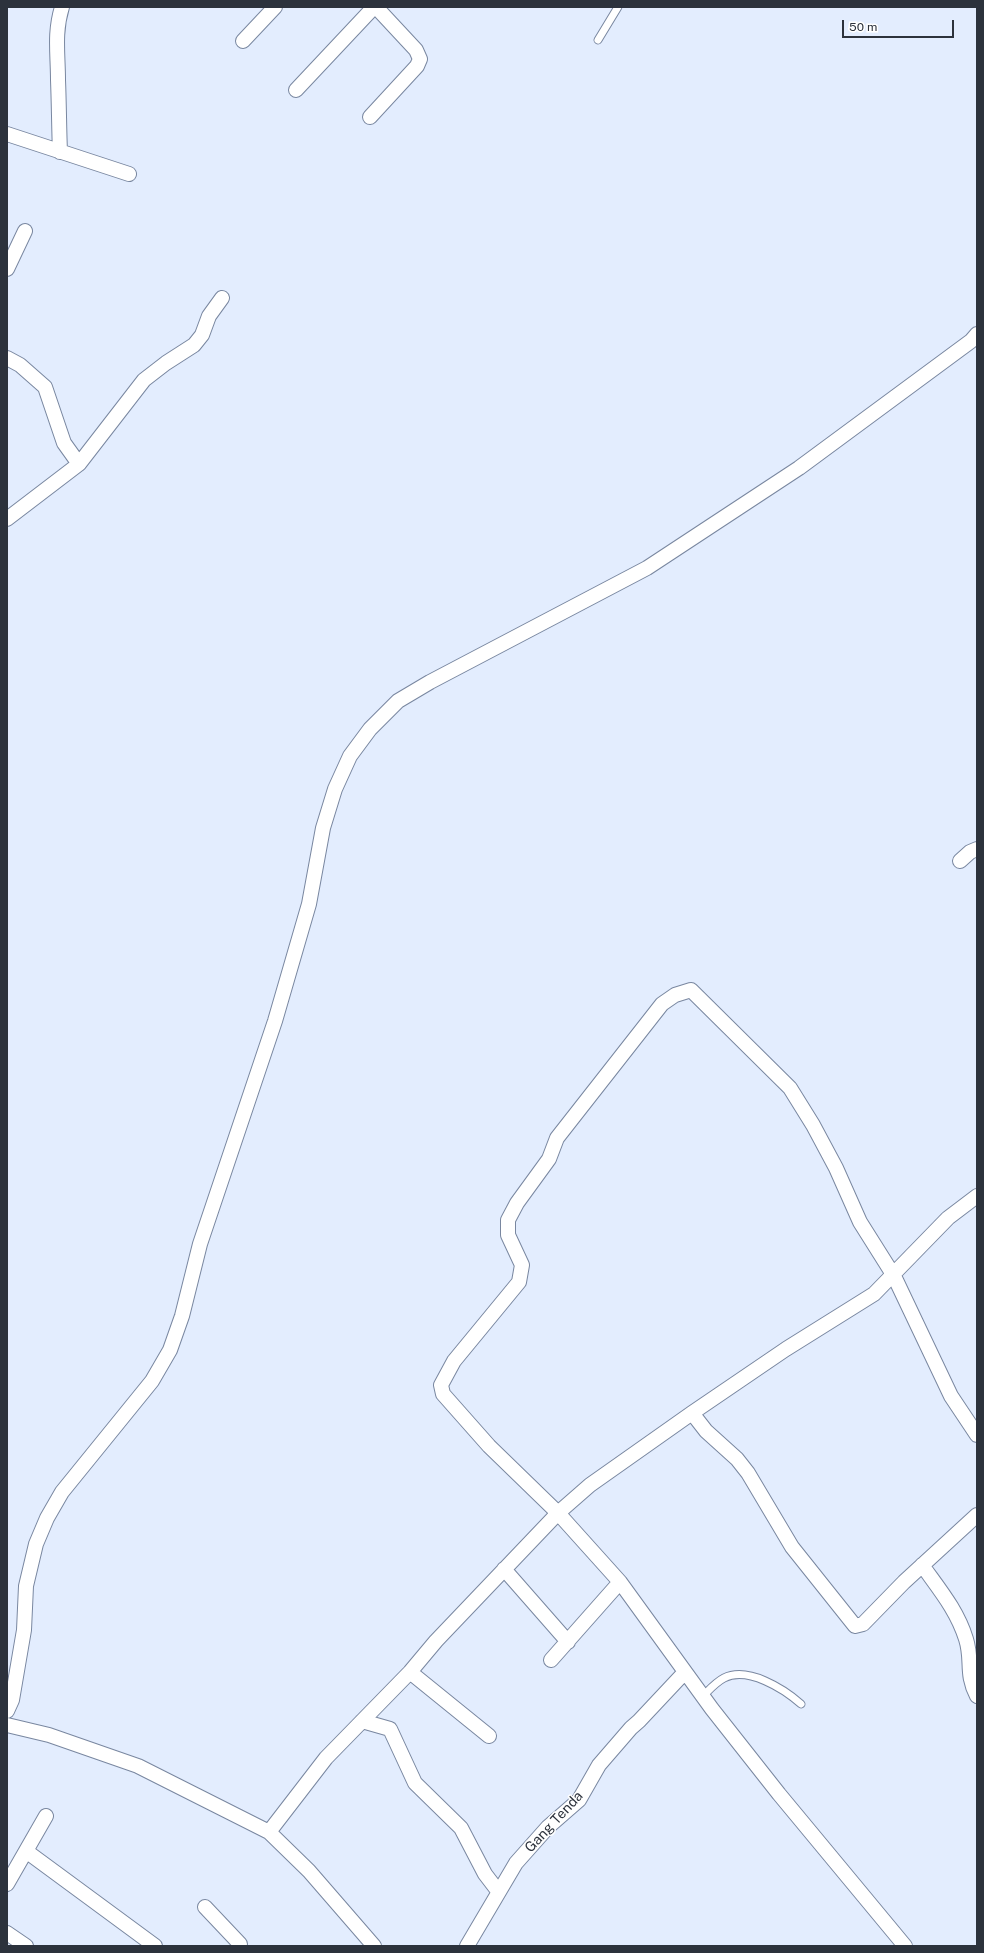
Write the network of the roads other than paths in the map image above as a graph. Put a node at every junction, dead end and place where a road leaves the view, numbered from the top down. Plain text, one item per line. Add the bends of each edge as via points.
1 (62, 7) edge
2 (275, 7) edge
3 (375, 7) edge
4 (618, 7) edge
5 (598, 40) dead end
6 (243, 41) dead end
7 (296, 90) dead end
8 (370, 117) dead end
9 (7, 134) edge
10 (60, 152) junction
11 (129, 174) dead end
12 (24, 231) dead end
13 (7, 269) edge
14 (222, 298) dead end
15 (977, 334) edge
16 (7, 358) edge
17 (79, 464) junction
18 (7, 519) edge
19 (977, 849) edge
20 (960, 861) dead end
21 (977, 1196) edge
22 (894, 1276) junction
23 (692, 1413) junction
24 (977, 1434) edge
25 (558, 1513) junction
26 (977, 1515) edge
27 (922, 1565) junction
28 (504, 1568) junction
29 (620, 1582) junction
30 (568, 1642) junction
31 (551, 1660) dead end
32 (410, 1672) junction
33 (684, 1672) junction
34 (703, 1696) junction
35 (977, 1696) edge
36 (801, 1704) dead end
37 (7, 1711) edge
38 (362, 1721) junction
39 (7, 1725) edge
40 (489, 1736) dead end
41 (46, 1816) dead end
42 (268, 1832) junction
43 (26, 1851) junction
44 (7, 1884) edge
45 (498, 1891) junction
46 (205, 1907) dead end
47 (7, 1932) edge
48 (26, 1946) edge
49 (155, 1946) edge
50 (238, 1946) edge
51 (374, 1946) edge
52 (467, 1946) edge
53 (905, 1946) edge

1 - 10 street via 56,44
2 - 6 street
3 - 7 street
3 - 8 street via 416,50 420,60
4 - 5 lane
9 - 10 street
10 - 11 street
12 - 13 street
14 - 17 street via 194,345 144,380
15 - 37 street via 799,468 654,564 398,701 370,729 350,756 335,789 323,828 309,904 275,1021 200,1244 182,1316 170,1350 152,1381 62,1492 47,1518 36,1544 26,1586 24,1630 12,1700
16 - 17 street via 20,365 45,388 64,443
17 - 18 street
19 - 20 street
21 - 22 street via 948,1218
22 - 23 street via 874,1294 786,1349
22 - 24 street via 952,1396
22 - 25 street via 860,1222 836,1168 790,1088 691,990 668,999 557,1138 550,1159 517,1203 508,1220 508,1235 522,1265 519,1282 454,1362 441,1384 443,1394 489,1446
23 - 25 street via 590,1485
23 - 27 street via 706,1431 737,1459 748,1473 792,1547 854,1626 863,1624
25 - 28 street
25 - 29 street
26 - 27 street
27 - 35 street via 945,1596 960,1624 969,1652 969,1677
28 - 30 street
28 - 32 street
29 - 30 street
29 - 33 street
30 - 31 street
32 - 38 street
32 - 40 street
33 - 34 street
33 - 45 street, Gang Tenda via 599,1765 579,1800 542,1833 516,1863
34 - 36 lane via 724,1678 749,1676 772,1684
34 - 53 street via 779,1794
38 - 42 street via 317,1768
38 - 45 street via 390,1729 415,1783 461,1828 485,1874
39 - 42 street via 49,1735 138,1766
41 - 43 street
42 - 51 street via 308,1871
43 - 44 street
43 - 49 street
45 - 52 street, Gang Tenda
46 - 50 street via 240,1944
47 - 48 street

